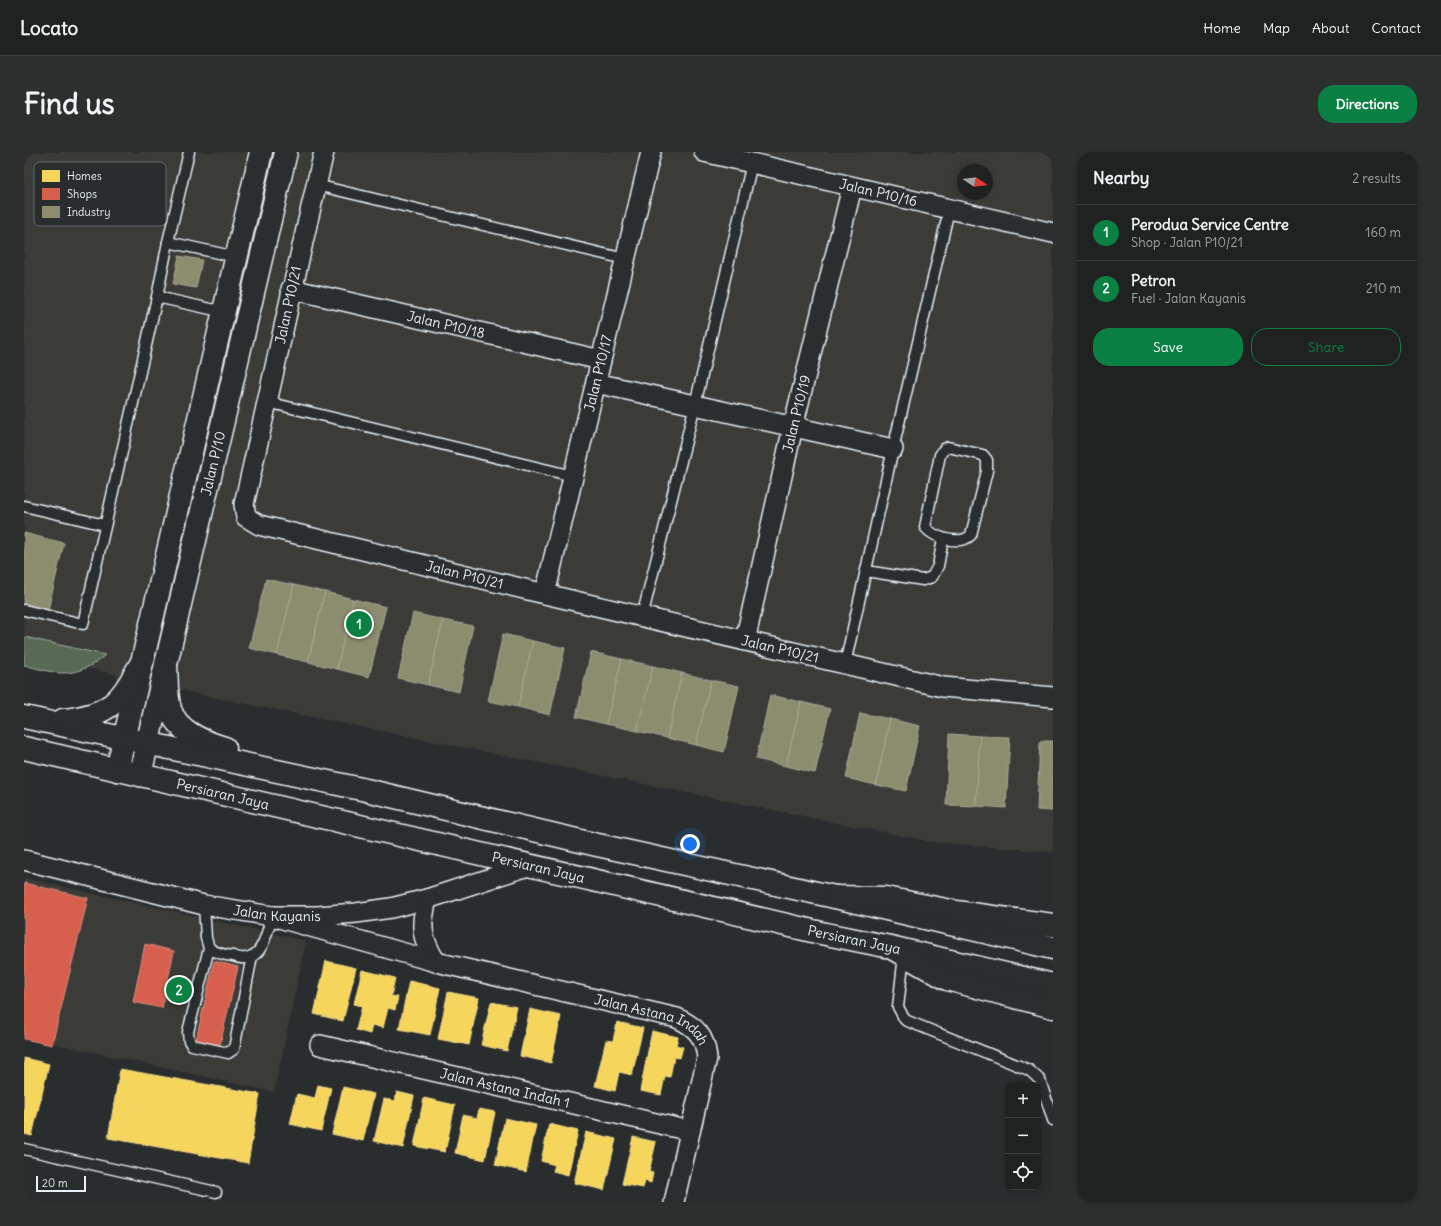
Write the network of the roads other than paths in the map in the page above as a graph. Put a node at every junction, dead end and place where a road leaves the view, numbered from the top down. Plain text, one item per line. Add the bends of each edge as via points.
1 (189, 152) edge
2 (261, 152) edge
3 (286, 152) edge
4 (324, 152) edge
5 (651, 152) edge
6 (704, 152) edge
7 (752, 163) junction
8 (316, 185) junction
9 (852, 187) junction
10 (949, 210) junction
11 (1053, 233) edge
12 (168, 242) junction
13 (236, 257) junction
14 (625, 259) junction
15 (292, 289) junction
16 (157, 297) junction
17 (224, 312) junction
18 (601, 360) junction
19 (596, 383) junction
20 (267, 402) junction
21 (696, 405) junction
22 (793, 426) junction
23 (893, 449) junction
24 (573, 476) junction
25 (24, 506) edge
26 (105, 525) junction
27 (943, 539) junction
28 (866, 571) junction
29 (545, 594) junction
30 (24, 610) edge
31 (642, 617) junction
32 (745, 641) junction
33 (144, 658) junction
34 (846, 664) junction
35 (166, 665) junction
36 (1053, 697) edge
37 (32, 718) edge
38 (125, 739) junction
39 (147, 744) junction
40 (24, 748) edge
41 (117, 770) junction
42 (140, 775) junction
43 (366, 790) junction
44 (24, 860) edge
45 (528, 866) junction
46 (835, 897) junction
47 (427, 899) junction
48 (204, 905) junction
49 (272, 916) junction
50 (1053, 925) edge
51 (209, 948) junction
52 (1053, 948) edge
53 (897, 951) junction
54 (252, 956) junction
55 (436, 962) junction
56 (1053, 985) edge
57 (1053, 1007) edge
58 (320, 1045) dead end
59 (1053, 1120) edge
60 (690, 1131) junction
61 (24, 1149) edge
62 (216, 1192) dead end
63 (674, 1202) edge

1 - 12 lane
2 - 13 main road, Jalan P/10
3 - 35 main road, Jalan P/10
4 - 8 street, Jalan P10/21
5 - 14 street, Jalan P10/17
6 - 7 street, Jalan P10/16
7 - 9 street, Jalan P10/16
7 - 21 lane
8 - 14 lane
8 - 15 street, Jalan P10/21
9 - 10 street, Jalan P10/16
9 - 22 street, Jalan P10/19
10 - 11 street, Jalan P10/16
10 - 23 lane
12 - 13 lane
12 - 16 lane
13 - 17 main road, Jalan P/10
14 - 18 street, Jalan P10/17
15 - 18 street, Jalan P10/18
15 - 20 street, Jalan P10/21
16 - 17 lane
16 - 26 lane
17 - 33 main road, Jalan P/10
18 - 19 street, Jalan P10/17
19 - 21 street
19 - 24 street, Jalan P10/17
20 - 24 lane
20 - 29 street, Jalan P10/21 via 244,504 246,517 259,525
21 - 22 street
21 - 31 lane
22 - 23 street
22 - 32 street, Jalan P10/19
23 - 28 lane
24 - 29 street, Jalan P10/17
25 - 26 lane
26 - 30 lane via 83,624
27 - 27 lane via 963,540 971,534 987,471 987,460 983,455 948,447 940,455 925,527 930,533
27 - 28 lane via 938,566 932,577 923,580
28 - 34 lane
29 - 31 street, Jalan P10/21
31 - 32 street, Jalan P10/21
32 - 34 street, Jalan P10/21
33 - 37 main road via 125,692 105,710 77,719
33 - 38 main road, Jalan P/10
34 - 36 street, Jalan P10/21 via 943,687
35 - 39 main road, Jalan P/10
35 - 43 main road via 170,710 179,725 197,739
37 - 38 main road
38 - 39 main road
38 - 41 main road, Jalan P/10
39 - 42 main road, Jalan P/10
39 - 43 main road
40 - 41 main road, Persiaran Jaya
41 - 42 main road, Persiaran Jaya
42 - 45 main road, Persiaran Jaya
43 - 46 main road
44 - 48 street, Jalan Kayanis
45 - 47 street, Jalan Kayanis
45 - 53 main road, Persiaran Jaya
46 - 50 main road via 886,898 956,912
46 - 52 main road
47 - 49 street, Jalan Kayanis via 356,913
47 - 55 street via 422,917 423,934 427,949
48 - 49 street, Jalan Kayanis
48 - 51 lane
49 - 54 lane via 260,949
49 - 55 street, Jalan Astana Indah
51 - 54 lane via 230,956
51 - 54 lane via 188,1037 192,1045 228,1053 234,1049
53 - 56 main road, Persiaran Jaya
53 - 57 main road via 947,979
53 - 59 lane via 898,1007 905,1020 1029,1070 1040,1080
55 - 60 street, Jalan Astana Indah via 677,1018 687,1023 696,1029 703,1040 707,1058
58 - 60 street, Jalan Astana Indah 1
60 - 63 street, Jalan Astana Indah
61 - 62 lane

